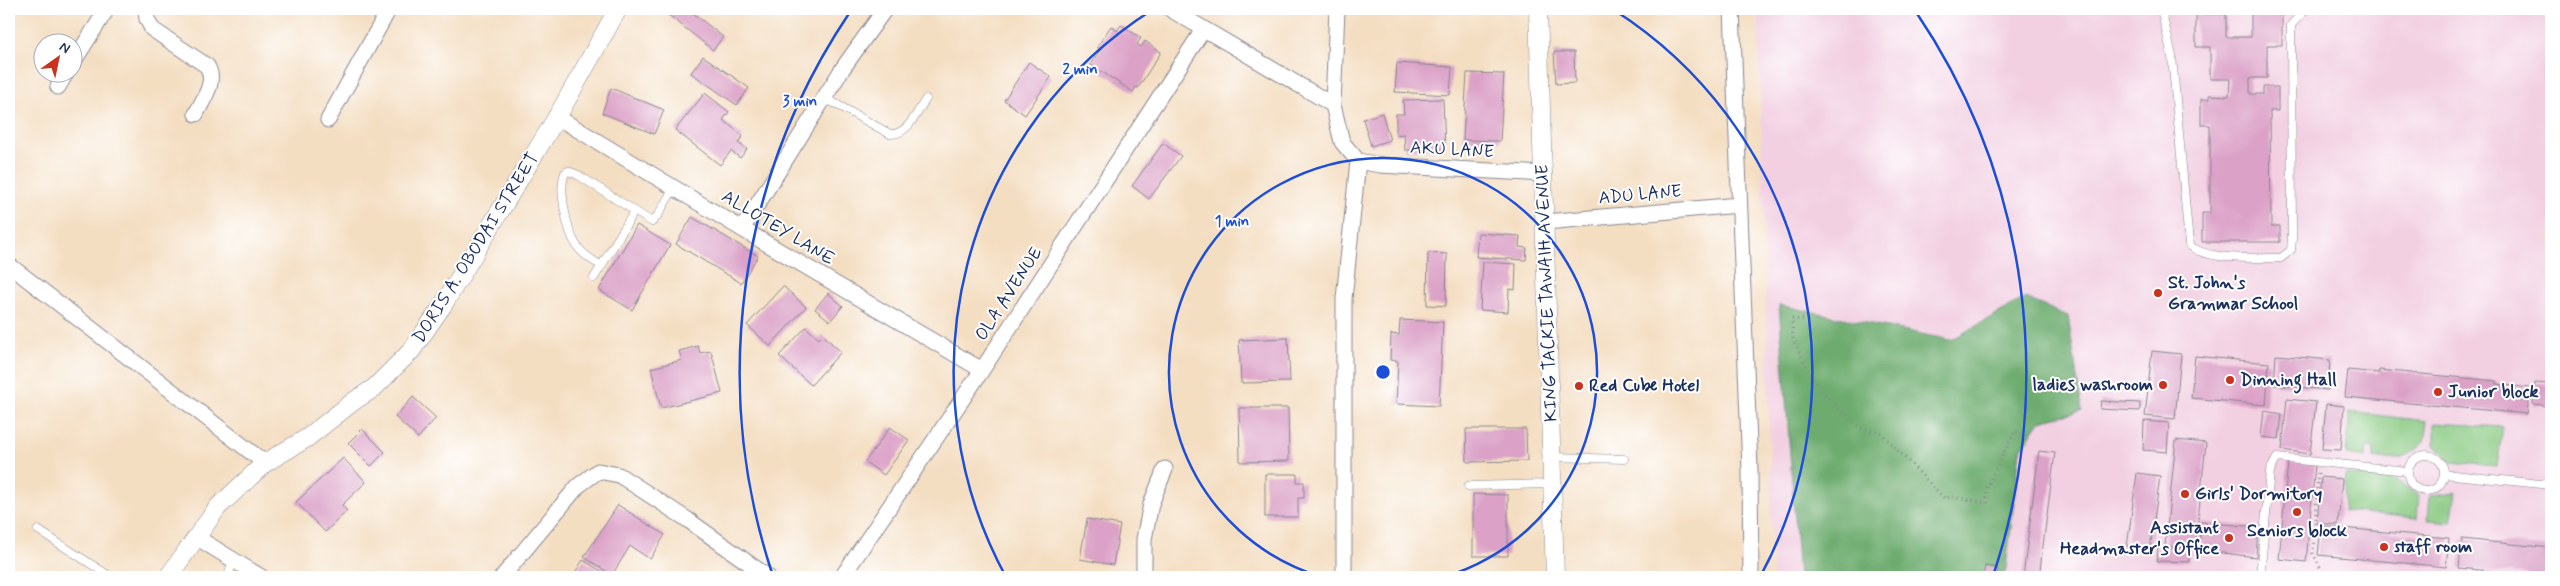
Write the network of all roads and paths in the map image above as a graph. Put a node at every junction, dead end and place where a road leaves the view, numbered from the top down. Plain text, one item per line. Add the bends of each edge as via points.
1 (107, 9) edge
2 (146, 9) edge
3 (389, 9) edge
4 (618, 9) edge
5 (885, 9) edge
6 (1170, 9) edge
7 (1337, 9) edge
8 (1538, 9) edge
9 (1732, 9) edge
10 (2161, 9) edge
11 (2306, 9) edge
12 (1203, 30) junction
13 (82, 48) edge
14 (61, 82) edge
15 (58, 86) dead end
16 (825, 98) junction
17 (926, 99) dead end
18 (1333, 105) junction
19 (196, 114) dead end
20 (557, 116) junction
21 (328, 120) dead end
22 (1358, 161) junction
23 (1544, 174) junction
24 (674, 188) junction
25 (1739, 205) junction
26 (634, 212) junction
27 (1546, 222) junction
28 (742, 229) junction
29 (602, 266) junction
30 (10, 270) edge
31 (594, 278) dead end
32 (1808, 320) dead end
33 (982, 370) junction
34 (2029, 436) dead end
35 (1552, 457) junction
36 (1624, 459) dead end
37 (2319, 463) junction
38 (265, 464) junction
39 (1165, 468) dead end
40 (2408, 471) junction
41 (2444, 474) junction
42 (1552, 484) junction
43 (2551, 485) edge
44 (1468, 486) dead end
45 (38, 530) dead end
46 (196, 538) junction
47 (233, 560) junction
48 (111, 577) edge
49 (168, 577) edge
50 (228, 577) edge
51 (261, 577) edge
52 (502, 577) edge
53 (768, 577) edge
54 (842, 577) edge
55 (1144, 577) edge
56 (1344, 577) edge
57 (1555, 577) edge
58 (1751, 577) edge
59 (2260, 577) edge
60 (2325, 577) edge

1 - 13 street
2 - 19 street via 152,29 211,72 212,80
3 - 21 street
4 - 20 street, DORIS A. OBODAI STREET
5 - 16 street
6 - 12 street
7 - 18 street
8 - 23 street, KING TACKIE TAWAIH AVENUE
9 - 25 street
10 - 11 lane via 2172,56 2189,244 2197,252 2273,258 2281,258 2291,250 2291,25
12 - 18 street
12 - 33 street, OLA AVENUE
14 - 15 street
16 - 17 lane via 890,134 906,129
16 - 28 street
18 - 22 street via 1342,142
20 - 24 street, ALLOTEY LANE
20 - 38 street, DORIS A. OBODAI STREET via 443,305 412,350 374,388 307,438
22 - 23 street, AKU LANE
22 - 56 street via 1344,299
23 - 27 street, KING TACKIE TAWAIH AVENUE
24 - 26 lane via 652,222
24 - 28 street, ALLOTEY LANE
25 - 27 street, ADU LANE
25 - 58 street
26 - 29 lane
26 - 29 lane via 578,175 565,173 562,194 570,233 577,246
27 - 35 street, KING TACKIE TAWAIH AVENUE
28 - 33 street, ALLOTEY LANE
29 - 31 lane
30 - 38 street
32 - 34 path via 1792,319 1793,339 1813,380 1860,428 1880,432 1944,498 1987,503 1987,487 2015,431
33 - 54 street, OLA AVENUE
35 - 36 lane
35 - 42 street, KING TACKIE TAWAIH AVENUE
37 - 40 lane
37 - 59 lane via 2277,458 2272,463
37 - 60 path via 2313,553
38 - 46 street, DORIS A. OBODAI STREET via 218,506
39 - 55 street via 1151,504 1144,538
40 - 41 lane via 2415,459 2428,455 2440,461
40 - 41 lane via 2412,484 2425,491 2438,487
41 - 43 lane
42 - 44 lane
42 - 57 street, KING TACKIE TAWAIH AVENUE
45 - 48 lane
46 - 47 street
46 - 49 street, DORIS A. OBODAI STREET
47 - 50 lane
47 - 51 street
52 - 53 street via 578,486 598,471 619,475

